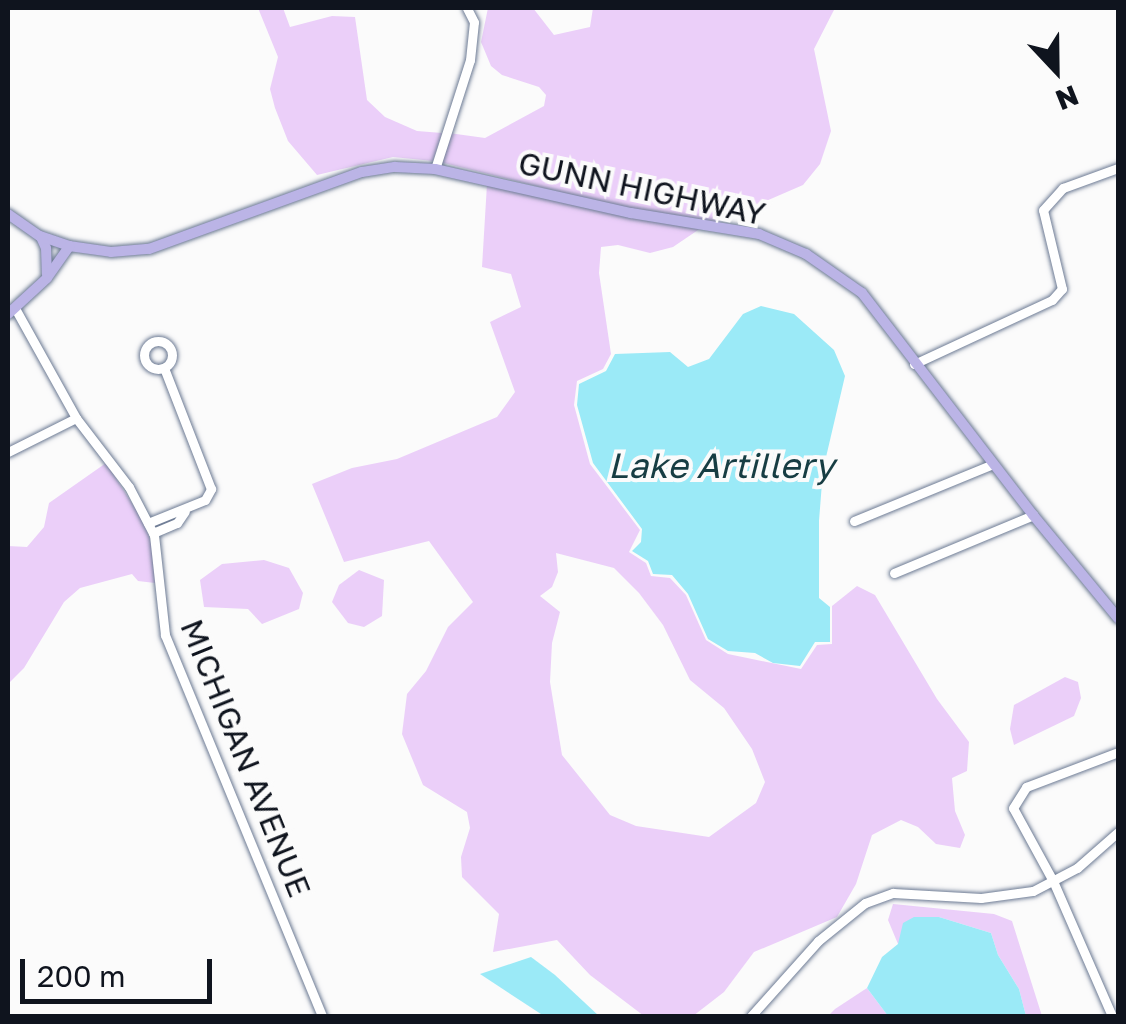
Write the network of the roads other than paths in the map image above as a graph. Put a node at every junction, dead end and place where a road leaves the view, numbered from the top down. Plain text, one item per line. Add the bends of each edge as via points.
1 (467, 8) edge
2 (1118, 168) edge
3 (435, 170) junction
4 (8, 214) edge
5 (40, 236) junction
6 (69, 246) junction
7 (47, 278) junction
8 (12, 312) edge
9 (914, 364) junction
10 (164, 368) dead end
11 (76, 418) junction
12 (8, 452) edge
13 (993, 464) junction
14 (1032, 515) junction
15 (854, 520) dead end
16 (151, 528) junction
17 (894, 573) dead end
18 (1118, 618) edge
19 (1118, 752) edge
20 (1118, 833) edge
21 (1053, 881) junction
22 (322, 1016) edge
23 (751, 1016) edge
24 (1112, 1016) edge

1 - 3 street via 474,22 470,60
2 - 9 street via 1063,188 1043,210 1062,289 1052,300
3 - 6 main road, GUNN HIGHWAY via 362,172 149,249
3 - 9 main road, GUNN HIGHWAY via 631,214 759,234 806,254 862,293
4 - 5 main road, GUNN HIGHWAY
5 - 6 main road, GUNN HIGHWAY
5 - 7 main road
6 - 7 main road
7 - 8 main road
8 - 11 street, MICHIGAN AVENUE
9 - 13 main road, GUNN HIGHWAY
10 - 16 street via 211,484 205,500
11 - 12 street
11 - 16 street, MICHIGAN AVENUE
13 - 14 main road, GUNN HIGHWAY
13 - 15 street
14 - 17 street
14 - 18 main road, GUNN HIGHWAY
16 - 22 street, MICHIGAN AVENUE via 165,635
19 - 21 street via 1026,787 1016,797 1016,822
20 - 21 street
21 - 23 street via 981,898 912,892 877,897 818,942
21 - 24 street

